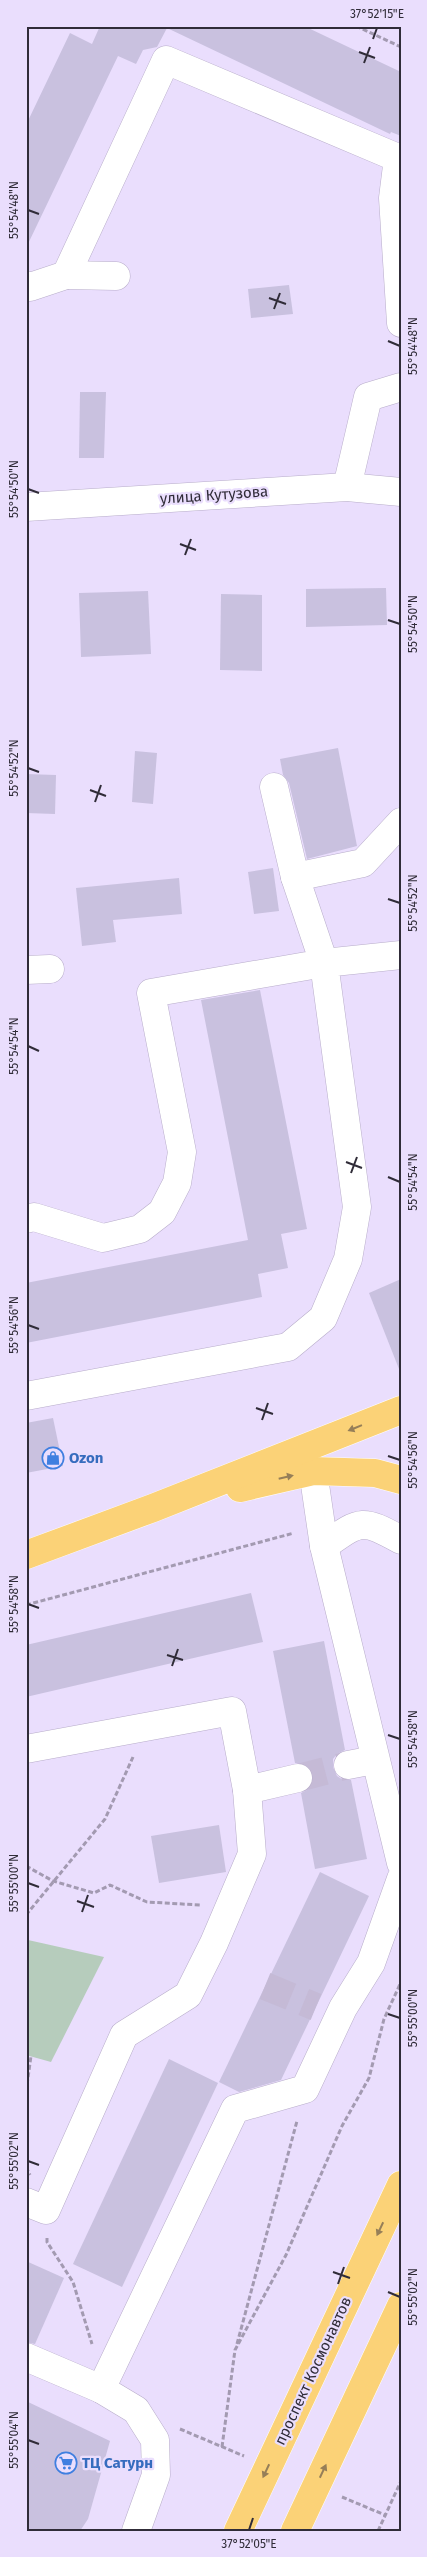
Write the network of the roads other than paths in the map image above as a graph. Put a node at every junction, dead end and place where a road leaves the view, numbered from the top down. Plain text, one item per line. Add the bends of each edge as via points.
1 (400, 155) edge
2 (66, 275) junction
3 (116, 276) dead end
4 (26, 285) edge
5 (401, 323) edge
6 (401, 387) edge
7 (347, 487) junction
8 (401, 492) edge
9 (26, 507) edge
10 (274, 787) dead end
11 (401, 822) edge
12 (294, 877) junction
13 (401, 955) edge
14 (324, 963) junction
15 (26, 1219) edge
16 (26, 1396) edge
17 (401, 1410) edge
18 (314, 1471) junction
19 (401, 1480) edge
20 (153, 1508) junction
21 (323, 1536) junction
22 (401, 1540) edge
23 (26, 1555) edge
24 (26, 1748) edge
25 (298, 1778) tunnel mouth
26 (247, 1790) junction
27 (401, 1863) edge
28 (401, 1879) edge
29 (401, 2185) edge
30 (36, 2206) edge
31 (401, 2306) edge
32 (26, 2357) edge
33 (103, 2385) junction
34 (145, 2528) edge
35 (238, 2531) edge
36 (295, 2531) edge

1 - 2 street via 166,60
1 - 5 street via 393,198
2 - 3 street
2 - 4 street
6 - 7 street via 368,397
7 - 8 street, улица Кутузова
7 - 9 street, улица Кутузова
10 - 12 street
11 - 12 street via 363,863
12 - 14 street
13 - 14 street
14 - 15 street via 150,993 182,1152 177,1183 162,1212 140,1229 103,1238 34,1217
14 - 16 street via 356,1207 348,1259 323,1318 288,1347
17 -> 20 main road
18 - 19 main road via 375,1473
20 -> 18 main road
18 - 21 street
20 - 23 main road
21 - 22 street via 372,1524
21 - 27 street via 361,1763
24 - 26 street via 232,1711
25 - 26 street
26 - 30 street via 252,1854 188,1995 124,2035
28 - 33 street via 371,1963 343,2008 305,2089 235,2109
29 -> 35 main road, проспект Космонавтов
36 -> 31 main road
32 - 33 street
33 - 34 street via 136,2410 155,2440 156,2475

